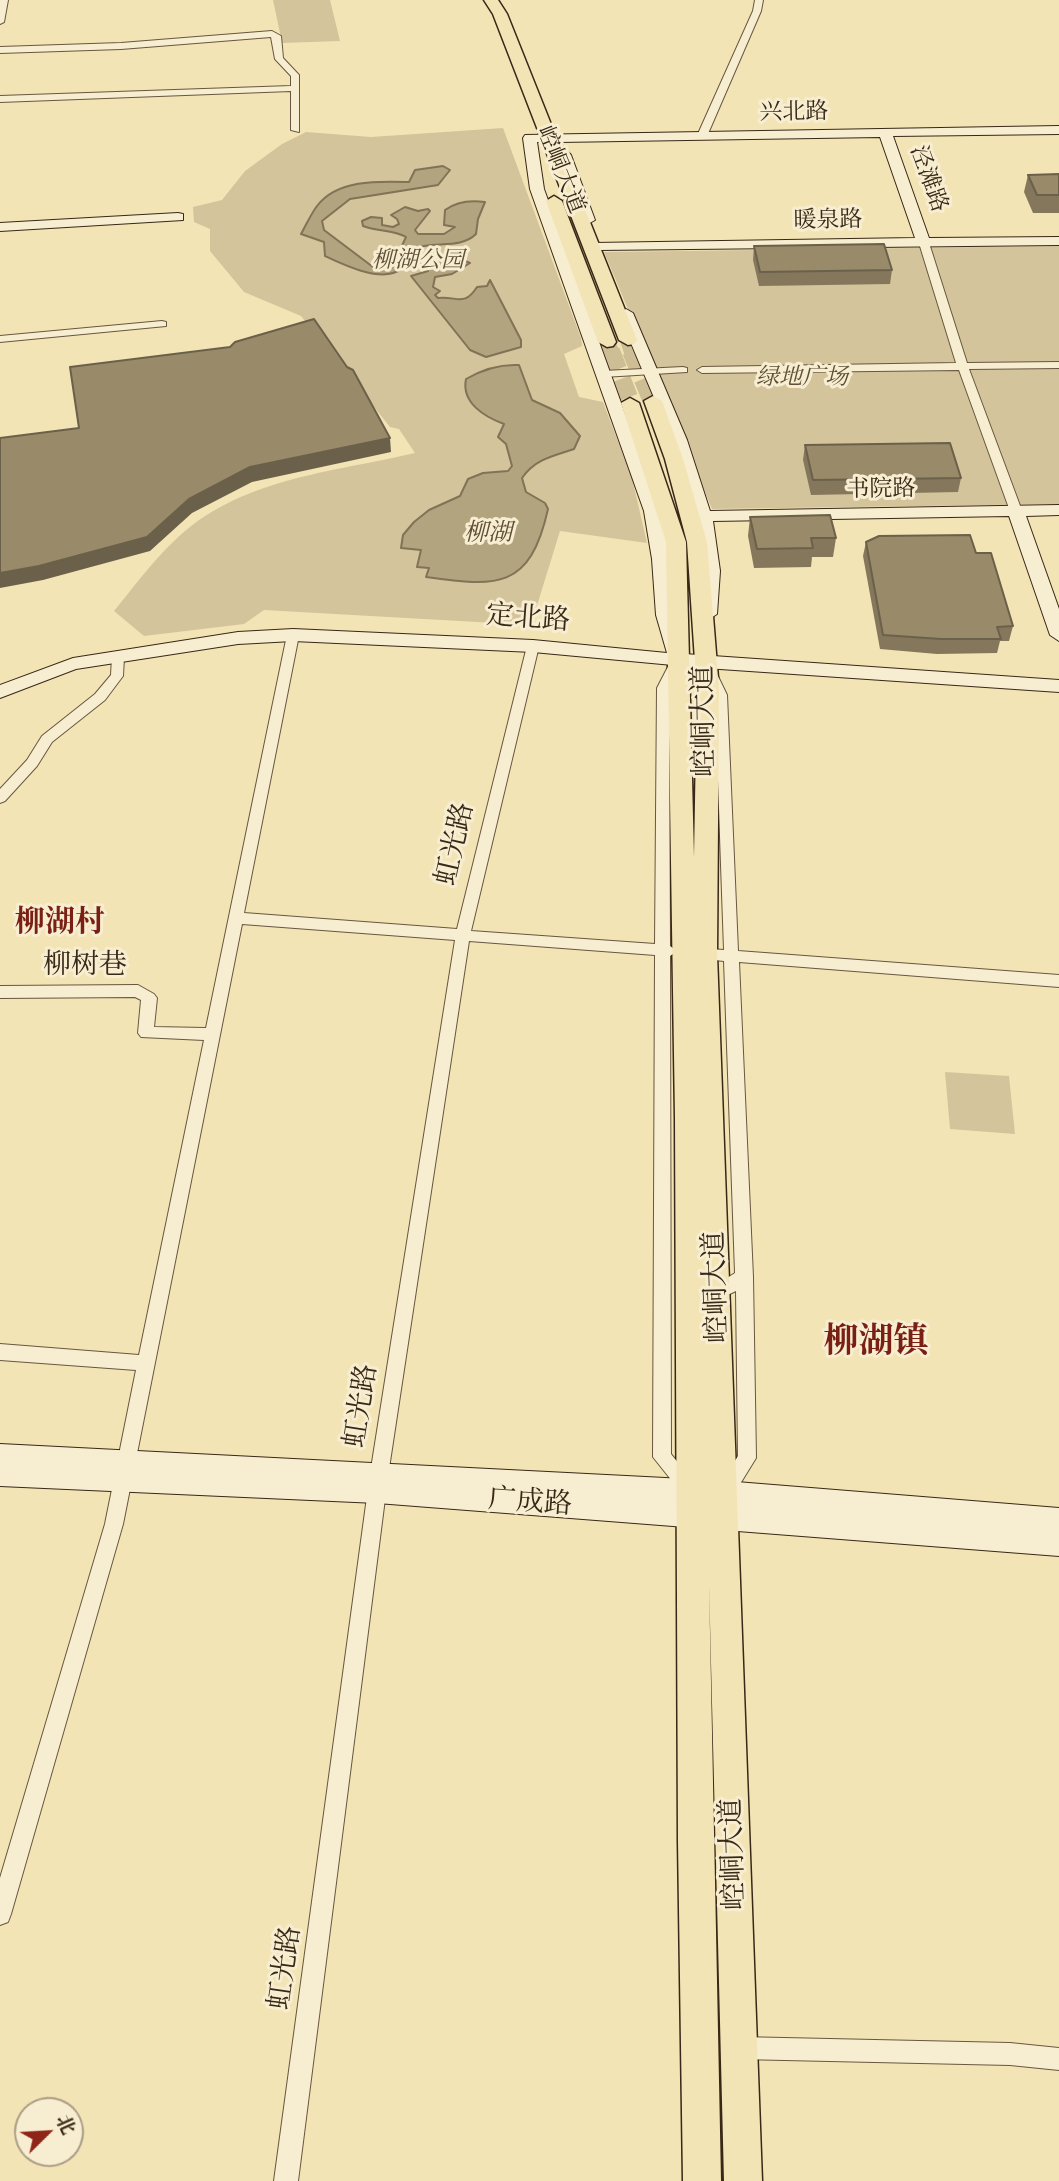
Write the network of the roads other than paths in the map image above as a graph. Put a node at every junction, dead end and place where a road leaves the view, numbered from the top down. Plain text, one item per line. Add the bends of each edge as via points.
1 (5, 0) edge
2 (476, 0) edge
3 (491, 0) edge
4 (759, 0) edge
5 (0, 21) edge
6 (0, 50) edge
7 (506, 73) dead end
8 (296, 88) junction
9 (0, 99) edge
10 (296, 130) dead end
11 (1059, 131) edge
12 (527, 132) junction
13 (885, 133) junction
14 (702, 136) junction
15 (548, 138) junction
16 (178, 216) dead end
17 (0, 227) edge
18 (1059, 241) edge
19 (924, 243) junction
20 (598, 246) junction
21 (162, 324) dead end
22 (0, 339) edge
23 (628, 340) tunnel mouth
24 (607, 342) tunnel mouth
25 (1059, 365) edge
26 (962, 367) junction
27 (647, 370) junction
28 (683, 370) dead end
29 (702, 370) dead end
30 (603, 373) junction
31 (642, 402) tunnel mouth
32 (1059, 510) edge
33 (1016, 511) junction
34 (703, 516) junction
35 (293, 635) junction
36 (1059, 635) edge
37 (533, 646) junction
38 (118, 657) junction
39 (692, 661) junction
40 (1059, 686) edge
41 (0, 692) edge
42 (0, 798) edge
43 (236, 918) junction
44 (463, 935) junction
45 (696, 953) junction
46 (1059, 981) edge
47 (0, 992) edge
48 (213, 1034) junction
49 (744, 1277) junction
50 (717, 1293) junction
51 (0, 1352) edge
52 (147, 1363) junction
53 (0, 1456) edge
54 (125, 1471) junction
55 (0, 1474) edge
56 (378, 1483) junction
57 (692, 1504) junction
58 (724, 1506) junction
59 (1059, 1521) edge
60 (1059, 1543) edge
61 (0, 1914) edge
62 (740, 2048) junction
63 (1059, 2059) edge
64 (286, 2181) edge
65 (702, 2181) edge
66 (743, 2181) edge

1 - 5 street
2 - 7 main road
3 - 15 main road, 崆峒大道
4 - 14 street
6 - 8 street via 272,34 277,36 279,60 295,75
8 - 9 street
8 - 10 street
11 - 13 street, 兴北路
12 - 15 street, 兴北路
12 - 24 main road, 崆峒大道
12 - 30 street via 537,189
13 - 14 street, 兴北路
13 - 19 street, 泾滩路
14 - 15 street, 兴北路
15 - 20 street via 564,155
15 - 23 main road, 崆峒大道
16 - 17 street
18 - 19 street, 暖泉路
19 - 20 street, 暖泉路
19 - 26 street
20 - 27 street
21 - 22 street
25 - 26 street
26 - 29 street
26 - 33 street
27 - 28 street
27 - 30 street
27 - 34 street via 688,465
30 - 39 street via 652,511 665,615
31 - 39 main road, 崆峒大道 via 676,542
32 - 33 street, 书院路
33 - 34 street, 书院路
33 - 36 street
34 - 39 street via 711,570
35 - 37 street, 定北路
35 - 38 street, 定北路 via 238,638
35 - 43 street
37 - 39 street, 定北路
37 - 44 street, 虹光路
38 - 41 street, 定北路 via 73,664
38 - 42 street via 117,676 100,697 47,739
39 - 40 street, 定北路
39 - 45 main road, 崆峒大道
39 - 45 street via 721,695
43 - 44 street
43 - 48 street
44 - 45 street
44 - 56 street, 虹光路
45 - 46 street
45 - 49 street
45 - 50 main road, 崆峒大道
45 - 57 main road, 崆峒大道
47 - 48 street, 柳树巷 via 138,991 149,998 146,1033
48 - 52 street
49 - 50 street
49 - 58 street via 747,1458
50 - 58 main road, 崆峒大道
51 - 52 street
52 - 54 street
53 - 54 street, 广成路
54 - 55 street, 广成路
54 - 56 street, 广成路
54 - 61 street via 114,1524
56 - 57 street, 广成路
56 - 64 street, 虹光路
57 - 58 street, 广成路
57 - 65 main road, 崆峒大道
58 - 59 street, 广成路
58 - 60 street, 广成路
58 - 62 main road, 崆峒大道
62 - 63 street
62 - 66 main road, 崆峒大道

